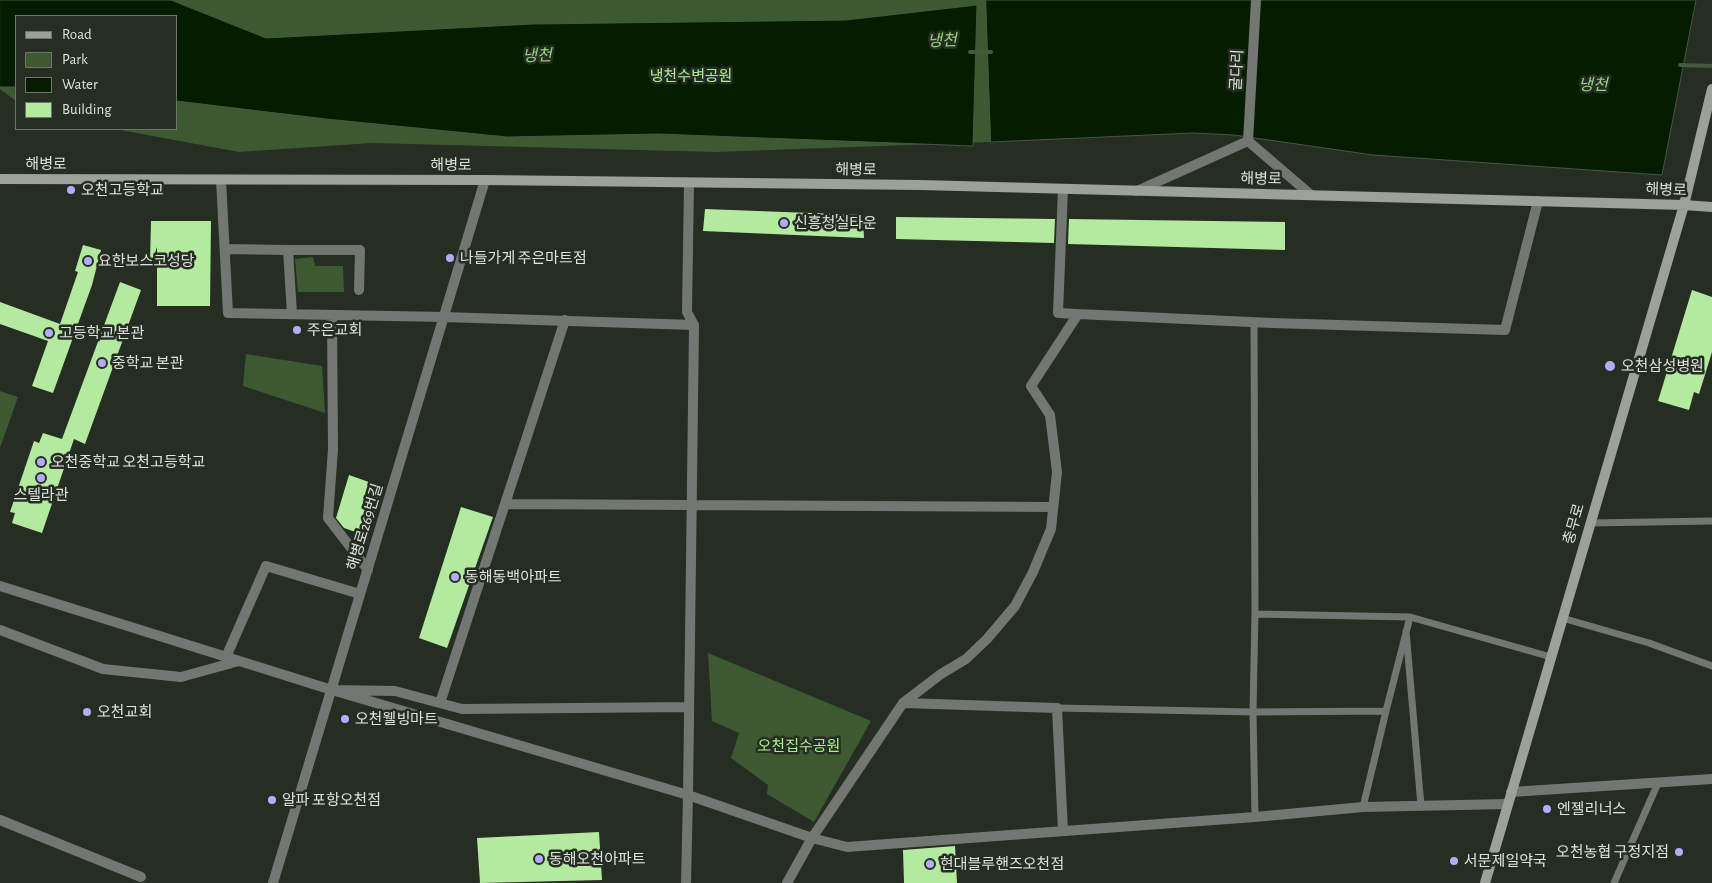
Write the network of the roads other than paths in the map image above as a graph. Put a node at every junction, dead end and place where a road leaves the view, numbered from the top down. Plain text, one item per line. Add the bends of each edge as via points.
1 (1256, 0) edge
2 (1712, 89) edge
3 (1248, 139) junction
4 (0, 179) edge
5 (221, 180) junction
6 (485, 180) junction
7 (689, 183) junction
8 (1063, 189) junction
9 (1137, 191) junction
10 (1311, 195) junction
11 (1538, 201) junction
12 (1684, 205) junction
13 (1712, 207) edge
14 (225, 249) junction
15 (288, 250) junction
16 (359, 290) dead end
17 (292, 314) junction
18 (1078, 314) junction
19 (332, 315) junction
20 (444, 317) junction
21 (565, 320) junction
22 (1254, 323) junction
23 (694, 325) junction
24 (505, 504) junction
25 (692, 506) junction
26 (1053, 507) junction
27 (1712, 521) edge
28 (1590, 524) junction
29 (368, 570) junction
30 (0, 586) edge
31 (360, 594) junction
32 (1255, 614) junction
33 (1410, 617) junction
34 (1562, 618) junction
35 (0, 630) edge
36 (1406, 631) junction
37 (226, 657) junction
38 (1551, 657) junction
39 (239, 661) junction
40 (1712, 666) edge
41 (332, 690) junction
42 (440, 703) junction
43 (903, 703) junction
44 (689, 707) junction
45 (1057, 708) junction
46 (1386, 711) junction
47 (1253, 712) junction
48 (1712, 779) edge
49 (1658, 783) junction
50 (1511, 792) junction
51 (688, 795) junction
52 (1508, 804) junction
53 (1421, 806) junction
54 (1363, 807) junction
55 (1255, 817) junction
56 (0, 820) edge
57 (1062, 831) junction
58 (812, 838) junction
59 (140, 877) dead end
60 (273, 883) edge
61 (686, 883) edge
62 (787, 883) edge
63 (1485, 883) edge
64 (1614, 883) edge

1 - 3 street, 굴다리
2 - 12 main road, 충무로
3 - 9 street
3 - 10 street
4 - 5 main road, 해병로
5 - 6 main road, 해병로
5 - 14 street
6 - 7 main road, 해병로
6 - 20 street, 해병로269번길
7 - 8 main road, 해병로
7 - 23 street via 687,312
8 - 9 main road, 해병로
8 - 18 street via 1058,313
9 - 10 main road, 해병로
10 - 11 main road, 해병로
11 - 12 main road, 해병로
11 - 22 street via 1505,330
12 - 13 main road, 해병로
12 - 28 main road, 충무로
14 - 15 street
14 - 17 street via 228,313
15 - 16 street via 360,250
15 - 17 street
17 - 19 street
18 - 22 street
18 - 26 street via 1031,386 1050,415 1057,472
19 - 20 street
19 - 29 street via 333,449 328,518
20 - 21 street
20 - 29 street, 해병로269번길
21 - 23 street
21 - 24 street
22 - 32 lane
23 - 25 street
24 - 25 street
24 - 42 street
25 - 26 street
25 - 44 street
26 - 43 street via 1051,529 1015,606 966,659
27 - 28 lane
28 - 34 main road, 충무로
29 - 31 street, 해병로269번길
30 - 37 street
31 - 37 street via 266,566
31 - 41 street, 해병로269번길
32 - 33 lane
32 - 47 lane
33 - 36 lane
33 - 38 lane
34 - 38 main road, 충무로
34 - 40 lane via 1649,643
35 - 39 street via 103,669 181,677
36 - 46 lane
36 - 53 lane
37 - 39 street
38 - 50 main road, 충무로
39 - 41 street
41 - 42 street via 395,691
41 - 51 street
41 - 60 street, 해병로269번길
42 - 44 street via 462,709
43 - 45 street
43 - 58 street
44 - 51 street
45 - 47 lane
45 - 57 street
46 - 47 lane
46 - 54 lane
47 - 55 lane
48 - 49 street
49 - 50 street
49 - 64 lane
50 - 52 main road, 충무로
51 - 58 street
51 - 61 street
52 - 53 street
52 - 63 main road, 충무로
53 - 54 street
54 - 55 street
55 - 57 street
56 - 59 street
57 - 58 street via 847,846
58 - 62 street

